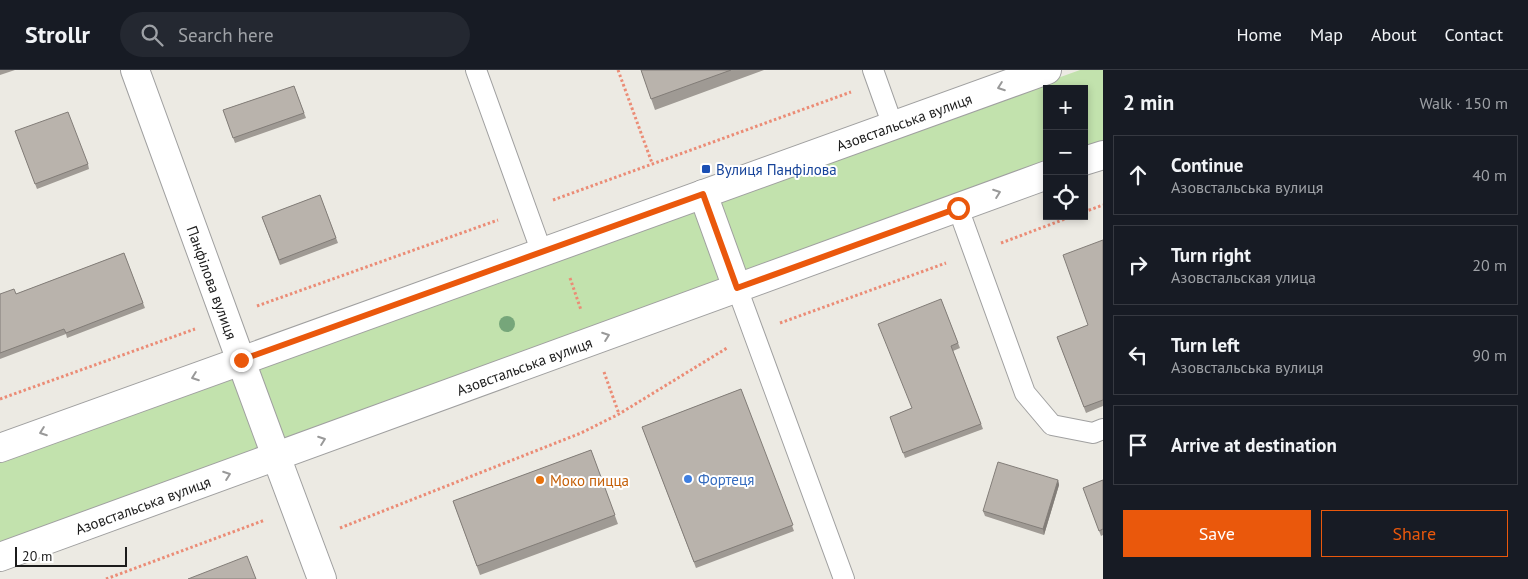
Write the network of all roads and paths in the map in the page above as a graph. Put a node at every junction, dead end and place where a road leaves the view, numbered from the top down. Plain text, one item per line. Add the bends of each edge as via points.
1 (135, 70) edge
2 (618, 70) edge
3 (1047, 70) edge
4 (480, 71) edge
5 (875, 76) edge
6 (893, 126) junction
7 (1103, 155) edge
8 (1088, 161) edge
9 (652, 163) junction
10 (1043, 176) edge
11 (703, 194) junction
12 (552, 200) dead end
13 (1103, 205) edge
14 (958, 208) junction
15 (1088, 211) edge
16 (500, 219) dead end
17 (1062, 220) edge
18 (974, 252) junction
19 (542, 253) junction
20 (737, 288) junction
21 (257, 306) dead end
22 (201, 327) dead end
23 (754, 332) junction
24 (241, 360) junction
25 (0, 399) edge
26 (1103, 429) edge
27 (0, 448) edge
28 (276, 456) junction
29 (270, 518) dead end
30 (340, 528) dead end
31 (0, 557) edge
32 (106, 579) edge
33 (322, 579) edge
34 (844, 579) edge

1 - 24 street, Панфілова вулиця
2 - 9 path
3 -> 6 street, Азовстальська вулиця
4 - 19 lane
5 - 6 lane
5 - 9 path
6 - 11 street, Азовстальська вулиця
7 - 8 street
9 - 12 path
14 -> 10 street, Азовстальська вулиця
11 - 19 street, Азовстальська вулиця
11 - 20 street
13 - 15 path
14 - 18 lane
14 - 20 street, Азовстальська вулиця
16 - 21 path
17 - 18 path
18 - 23 path
18 - 26 lane via 1025,393 1052,425 1093,433
19 - 24 street, Азовстальська вулиця
20 - 23 lane
28 -> 20 street, Азовстальська вулиця
22 - 25 path
23 - 30 path via 619,414 581,433
23 - 34 lane
24 -> 27 street, Азовстальська вулиця
24 - 28 street, Панфілова вулиця
31 -> 28 street, Азовстальська вулиця
28 - 33 street, Панфілова вулиця
29 - 32 path

